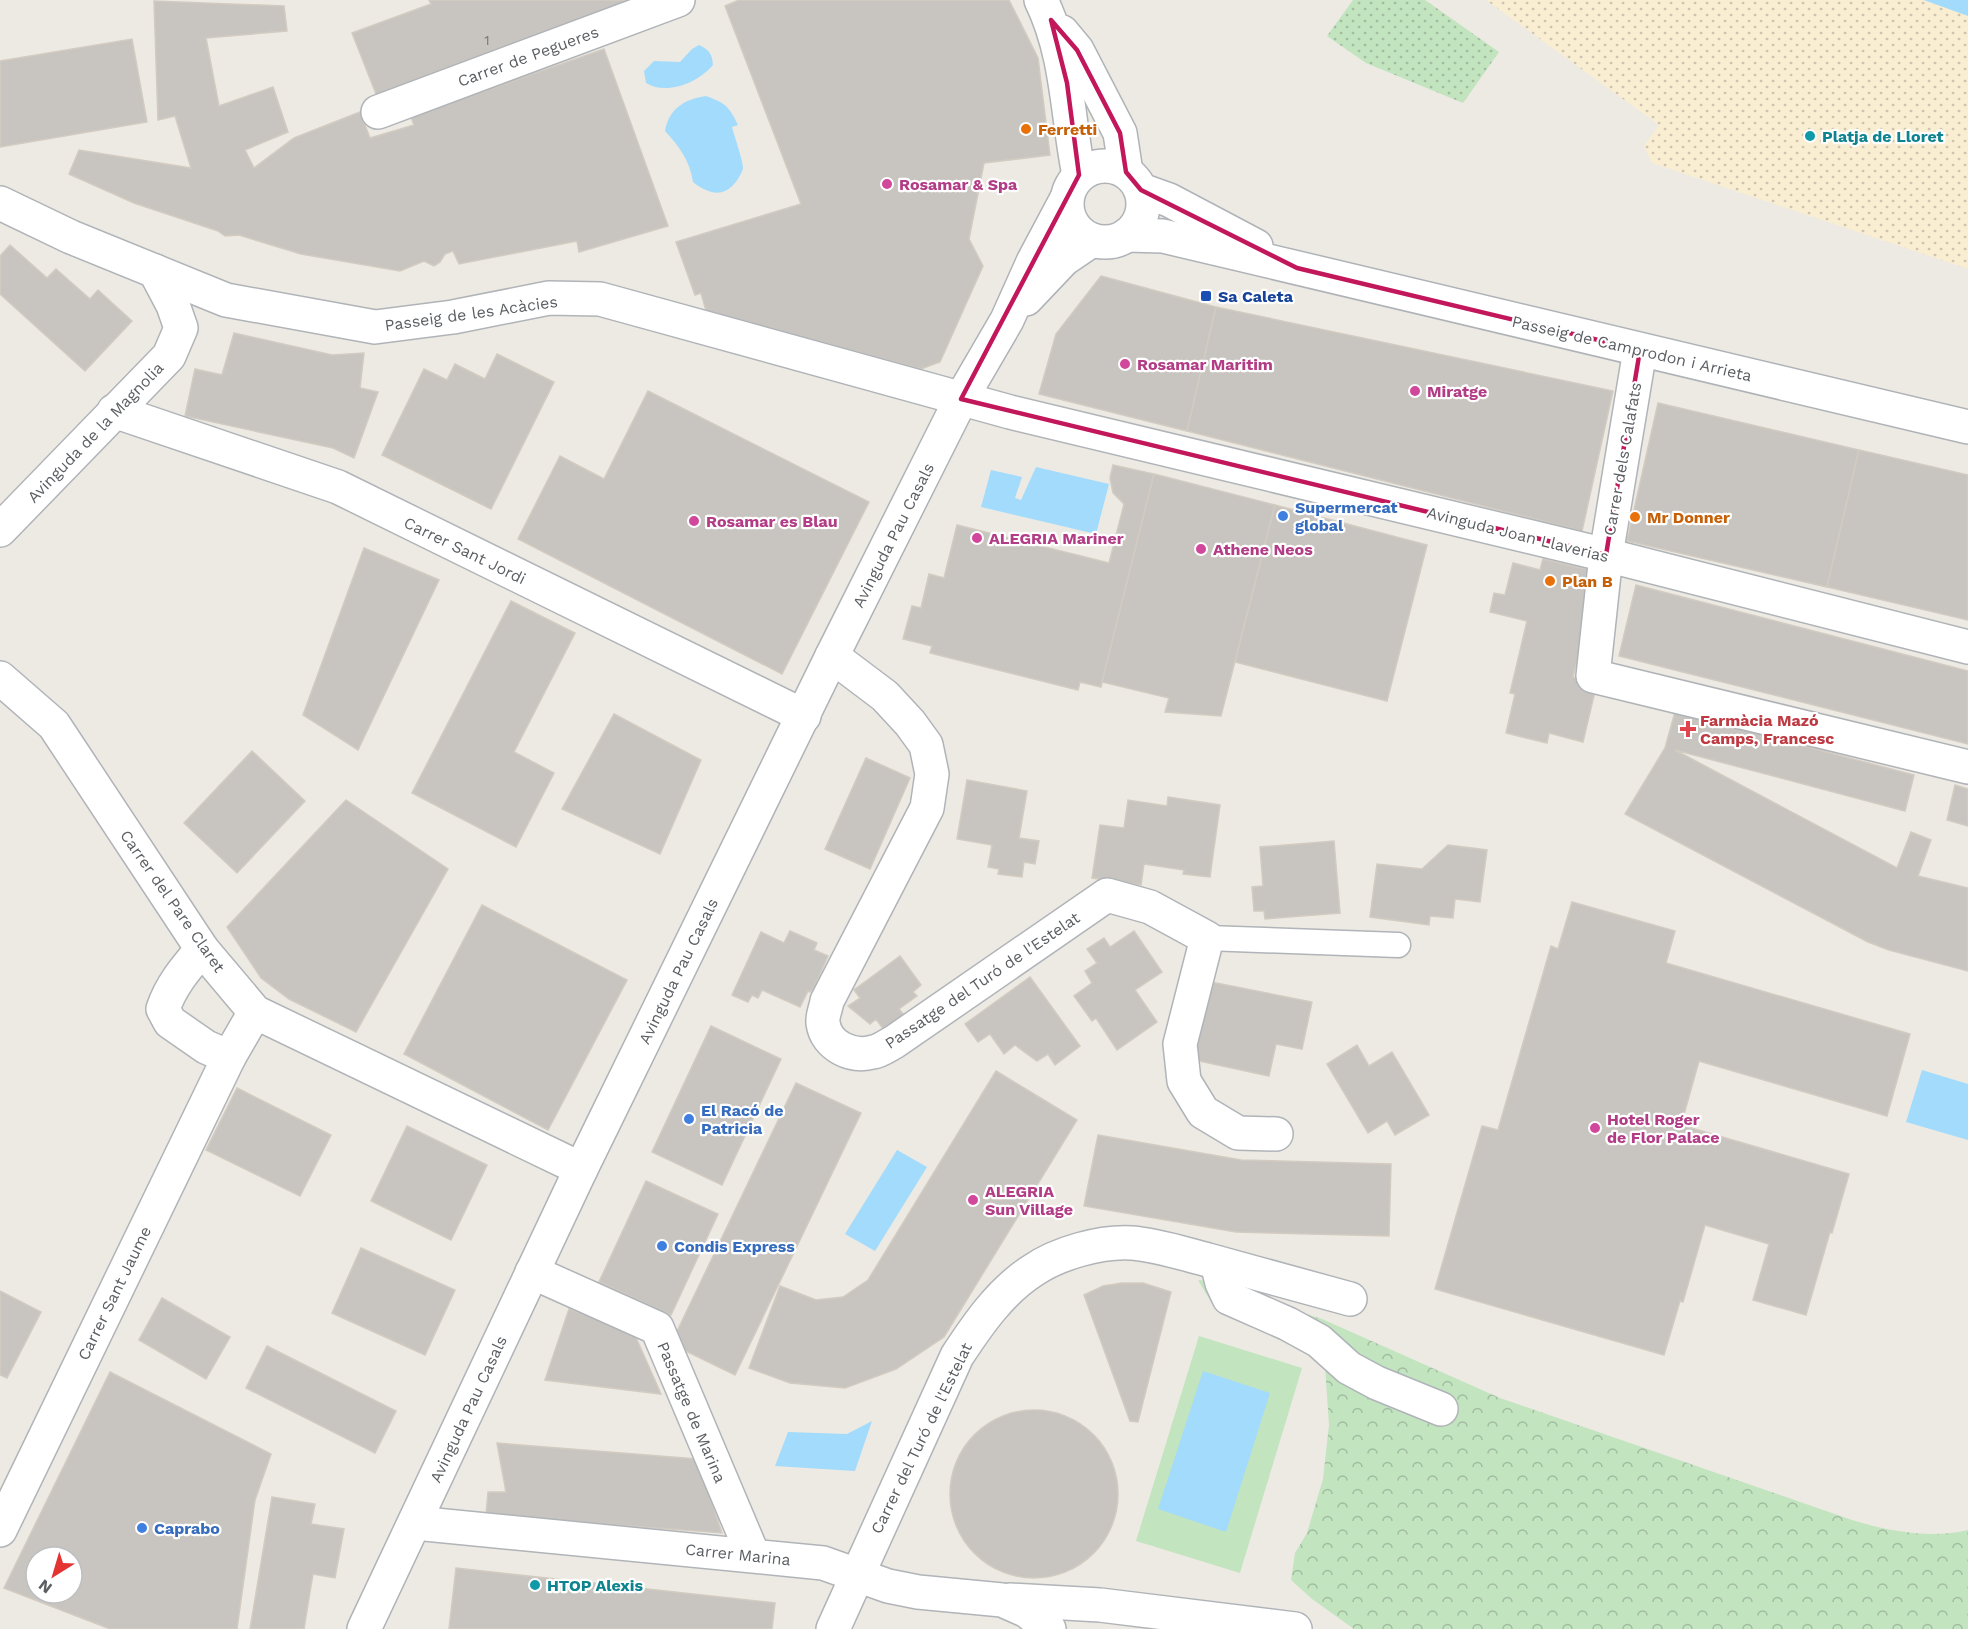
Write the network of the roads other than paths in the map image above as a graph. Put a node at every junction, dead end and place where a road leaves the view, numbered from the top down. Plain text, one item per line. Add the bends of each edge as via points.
1 (678, 0) edge
2 (1046, 10) edge
3 (378, 112) dead end
4 (1133, 181) junction
5 (1073, 188) junction
6 (0, 203) edge
7 (1127, 235) junction
8 (1092, 240) junction
9 (1297, 268) junction
10 (155, 271) junction
11 (226, 300) junction
12 (1006, 320) junction
13 (181, 328) junction
14 (1640, 350) junction
15 (961, 399) junction
16 (114, 411) junction
17 (1968, 427) edge
18 (0, 530) edge
19 (1606, 555) junction
20 (1968, 647) edge
21 (832, 656) junction
22 (0, 678) edge
23 (804, 716) junction
24 (1968, 766) edge
25 (1207, 938) junction
26 (1398, 945) dead end
27 (202, 949) junction
28 (255, 1012) junction
29 (229, 1057) junction
30 (1276, 1134) dead end
31 (581, 1169) junction
32 (1217, 1263) junction
33 (532, 1272) junction
34 (1350, 1299) dead end
35 (1441, 1409) dead end
36 (415, 1523) junction
37 (0, 1530) edge
38 (753, 1554) junction
39 (856, 1574) junction
40 (1002, 1600) junction
41 (1100, 1605) junction
42 (364, 1629) edge
43 (833, 1629) edge
44 (1049, 1629) edge
45 (1062, 1629) edge
46 (1295, 1629) edge

1 - 3 street, Carrer de Pegueres
2 - 4 street via 1077,50 1120,133
2 - 5 street via 1066,83 1074,147
4 - 5 street via 1119,168 1102,165 1086,170
4 - 7 street via 1143,207 1134,230
4 - 9 street, Passeig de Camprodon i Arrieta
5 - 8 street via 1067,213 1080,234
5 - 12 street, Avinguda Pau Casals
6 - 10 street, Passeig de les Acàcies
7 - 8 street via 1110,242
7 - 9 street, Passeig de Camprodon i Arrieta via 1163,236
8 - 12 street, Avinguda Pau Casals via 1064,259
9 - 14 street, Passeig de Camprodon i Arrieta
10 - 11 street, Passeig de les Acàcies
10 - 13 street
11 - 13 street via 201,312
11 - 15 street, Passeig de les Acàcies via 375,327 549,298 600,299
12 - 15 street, Avinguda Pau Casals
13 - 16 street, Avinguda de la Magnolia via 169,356
14 - 17 street, Passeig de Camprodon i Arrieta
14 - 19 street, Carrer dels Calafats
15 - 19 street, Avinguda Joan Llaverias
15 - 21 street, Avinguda Pau Casals
16 - 18 street, Avinguda de la Magnolia
16 - 23 street, Carrer Sant Jordi via 338,487
19 - 20 street, Avinguda Joan Llaverias
19 - 24 street, Carrer dels Calafats via 1593,676
21 - 23 street, Avinguda Pau Casals
21 - 25 street, Passatge del Turó de l'Estelat via 885,696 910,723 926,745 932,774 927,808 827,1000 822,1021 826,1036 836,1045 851,1053 873,1053 894,1042 1107,895 1150,907
22 - 27 street, Carrer del Pare Claret via 54,725
23 - 31 street, Avinguda Pau Casals
25 - 26 lane
25 - 30 street via 1180,1044 1184,1081 1203,1112 1238,1133
27 - 28 street, Carrer del Pare Claret
27 - 29 street via 169,992 163,1009 170,1022 206,1047
28 - 29 street, Carrer Sant Jaume
28 - 31 street, Carrer del Pare Claret
29 - 37 street, Carrer Sant Jaume
31 - 33 street, Avinguda Pau Casals
32 - 34 street, Carrer del Turó de l'Estelat
32 - 35 street via 1229,1298 1319,1341 1348,1368
32 - 39 street, Carrer del Turó de l'Estelat via 1134,1243 1111,1243 1077,1250 1033,1270 1004,1293 957,1356
33 - 36 street, Avinguda Pau Casals
33 - 38 street, Passatge de Marina via 657,1328
36 - 38 street, Carrer Marina
36 - 42 street, Avinguda Pau Casals
38 - 39 street, Carrer Marina via 824,1563
39 - 40 street, Carrer Marina via 918,1592
39 - 43 street, Carrer del Turó de l'Estelat
40 - 41 street
40 - 44 street, Carrer Marina via 1027,1611
41 - 45 street via 1081,1610
41 - 46 street

